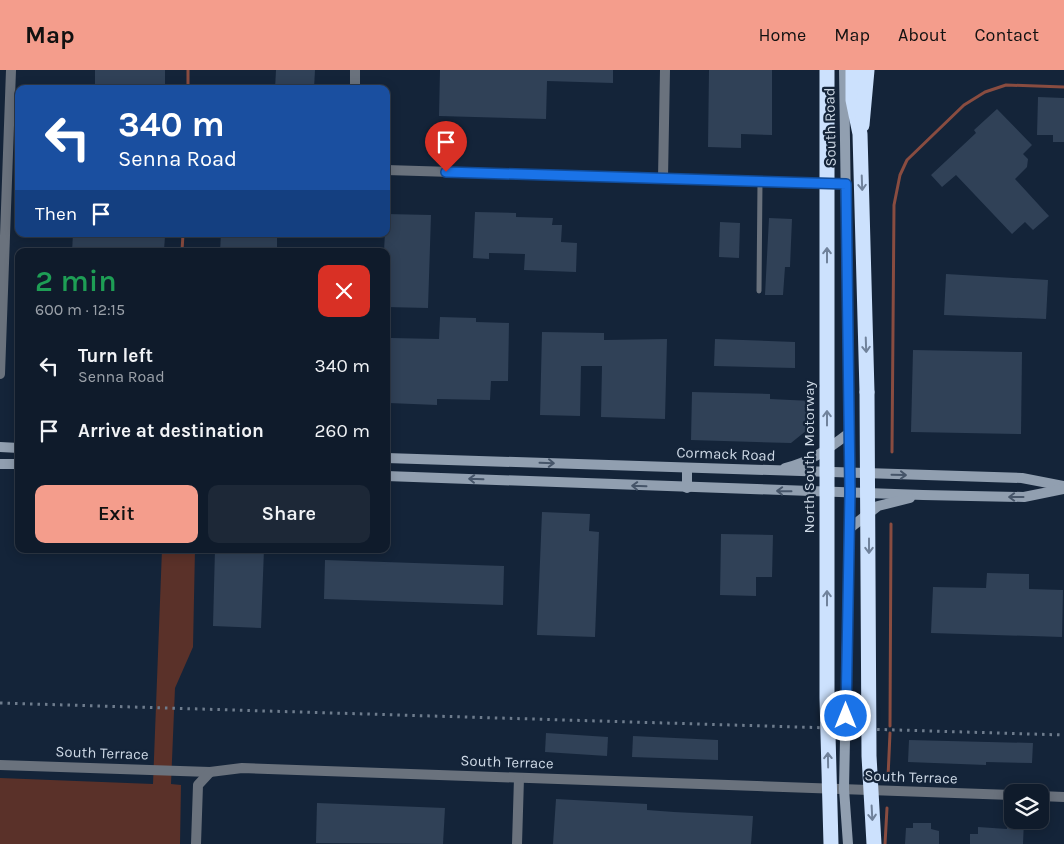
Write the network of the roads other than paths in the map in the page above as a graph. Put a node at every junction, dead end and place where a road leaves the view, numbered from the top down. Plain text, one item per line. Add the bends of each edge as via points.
1 (11, 70) edge
2 (355, 70) edge
3 (665, 70) edge
4 (828, 70) edge
5 (844, 70) edge
6 (853, 70) edge
7 (867, 70) edge
8 (355, 85) edge
9 (860, 134) junction
10 (390, 170) edge
11 (663, 178) junction
12 (760, 182) junction
13 (846, 184) junction
14 (759, 291) dead end
15 (0, 374) edge
16 (849, 432) junction
17 (0, 447) edge
18 (15, 448) edge
19 (390, 458) edge
20 (0, 464) edge
21 (15, 464) edge
22 (687, 468) junction
23 (770, 471) junction
24 (850, 474) junction
25 (390, 476) edge
26 (688, 488) junction
27 (1064, 488) edge
28 (850, 492) junction
29 (923, 495) junction
30 (850, 528) junction
31 (0, 765) edge
32 (210, 772) junction
33 (519, 778) junction
34 (844, 790) junction
35 (1004, 795) edge
36 (1049, 796) edge
37 (1064, 797) edge
38 (196, 844) edge
39 (517, 844) edge
40 (831, 844) edge
41 (848, 844) edge
42 (874, 844) edge

1 - 15 street
2 - 8 street
3 - 11 street
40 -> 4 highway, North South Motorway, bridge via 827,698
5 - 13 street, South Road
6 - 9 highway via 853,100
7 - 9 highway
9 -> 42 highway, bridge via 867,392 869,756
10 - 11 street
11 - 12 street
12 - 13 street
12 - 14 lane
13 - 16 street, South Road
16 - 23 street via 821,455 802,464
16 - 24 street, South Road
17 - 18 street
19 -> 22 street, Cormack Road
20 - 21 street
22 - 23 street, Cormack Road
22 - 26 street
23 - 24 street, Cormack Road
24 -> 27 street, Cormack Road via 1022,478
24 - 28 street, South Road
26 -> 25 street, Cormack Road
28 -> 26 street, Cormack Road
27 -> 29 street, Cormack Road via 1024,497
28 - 29 street, Cormack Road
28 - 30 street, South Road
29 - 30 street via 878,506
30 - 34 street, South Road
31 - 32 street, South Terrace
32 - 33 street, South Terrace via 242,768
32 - 38 street via 198,785
33 - 34 street, South Terrace
33 - 39 street
34 - 35 street, South Terrace
34 - 41 street, South Road
36 - 37 street

